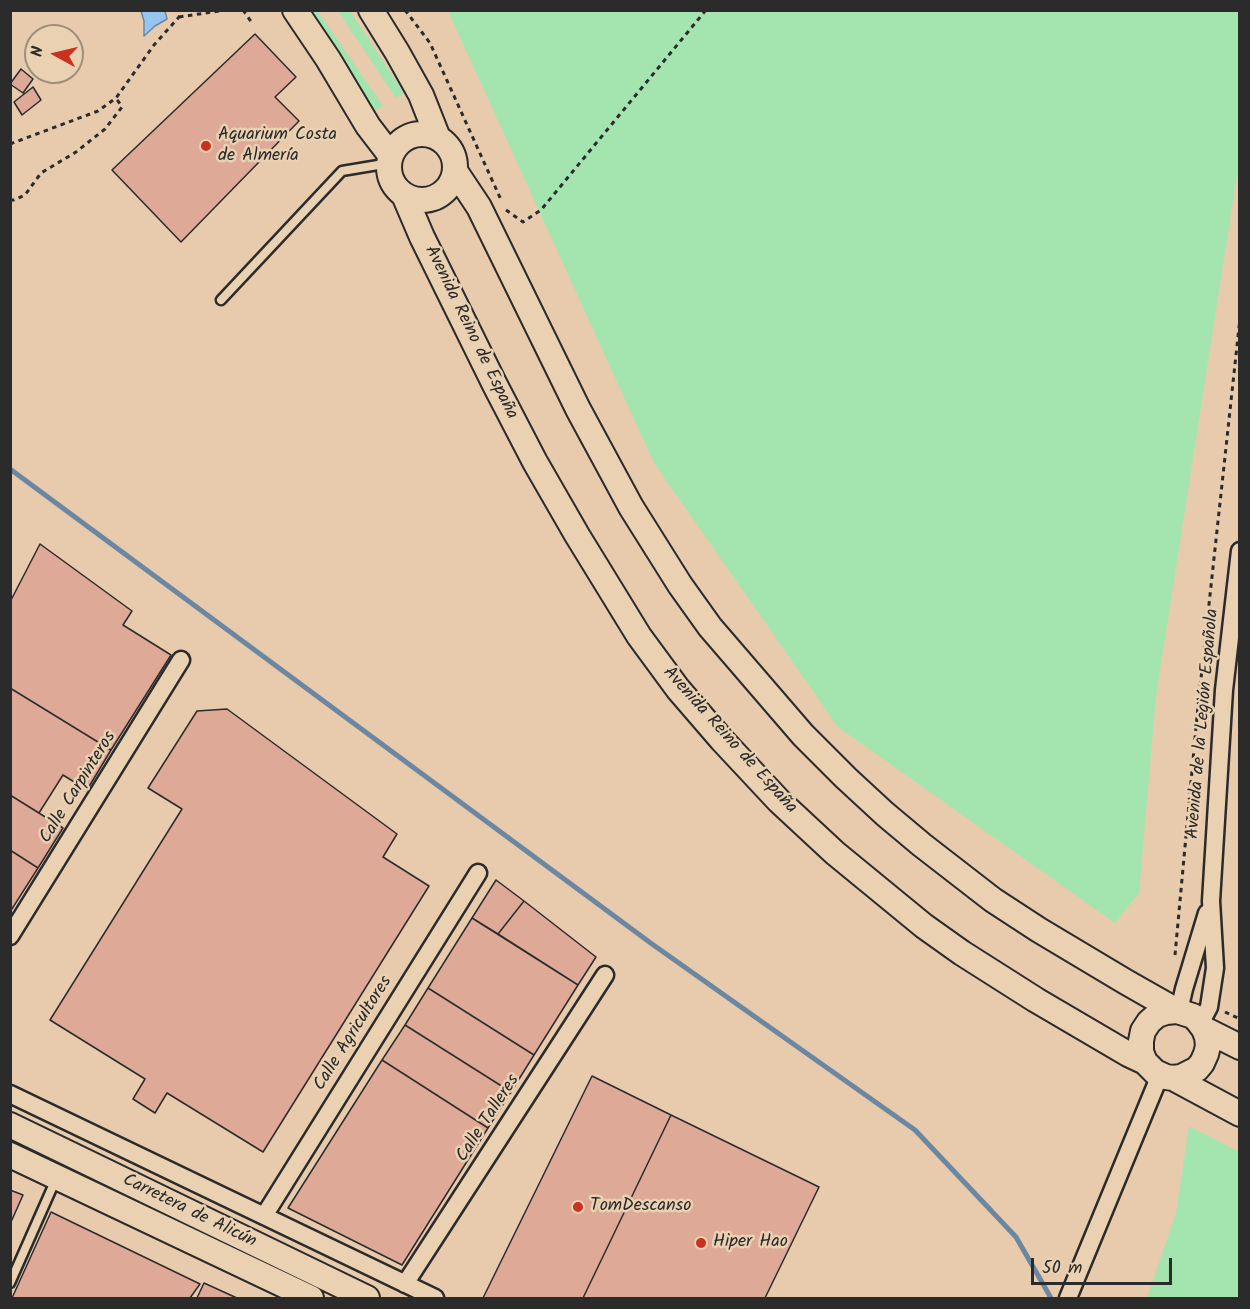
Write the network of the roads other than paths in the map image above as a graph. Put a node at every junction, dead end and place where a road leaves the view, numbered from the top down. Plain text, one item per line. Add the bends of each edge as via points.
1 (295, 10) edge
2 (371, 10) edge
3 (438, 138) junction
4 (390, 159) junction
5 (455, 171) junction
6 (404, 195) junction
7 (221, 300) dead end
8 (1239, 551) edge
9 (180, 660) dead end
10 (478, 873) dead end
11 (1211, 901) junction
12 (10, 936) edge
13 (605, 975) dead end
14 (1178, 1011) junction
15 (1202, 1026) junction
16 (1239, 1047) edge
17 (1159, 1071) junction
18 (10, 1094) edge
19 (1239, 1114) edge
20 (10, 1125) edge
21 (10, 1155) edge
22 (56, 1178) junction
23 (264, 1216) junction
24 (10, 1283) edge
25 (405, 1284) junction
26 (311, 1299) edge
27 (367, 1299) edge
28 (435, 1299) edge
29 (1068, 1299) edge

1 - 4 street
2 - 3 street via 422,95
3 - 4 street via 413,134 395,147
3 - 5 street via 451,149
4 - 6 street via 391,178
4 - 7 lane via 342,171
5 - 6 street via 452,182 436,197 425,200
5 - 14 street via 479,207 631,507 686,594 753,678 846,778 922,845 1039,930
6 - 17 street, Avenida Reino de España via 535,462 639,636 678,689 779,801 924,926 1001,979
8 - 11 street, Avenida de la Legión Española via 1224,690
9 - 12 street, Calle Carpinteros
10 - 23 street, Calle Agricultores
11 - 14 street, Avenida de la Legión Española
11 - 15 street, Avenida de la Legión Española via 1215,968
13 - 25 street, Calle Talleres
14 - 15 street via 1192,1016
14 - 17 street via 1157,1015 1143,1031 1141,1052
15 - 16 street
15 - 17 street via 1208,1046 1202,1063 1181,1077
17 - 19 street, Avenida Reino de España
17 - 29 street
18 - 23 street
20 - 27 street, Carretera de Alicún
21 - 22 street, Carretera de Alicún
22 - 24 lane
22 - 26 street, Carretera de Alicún
23 - 25 street
25 - 28 street

